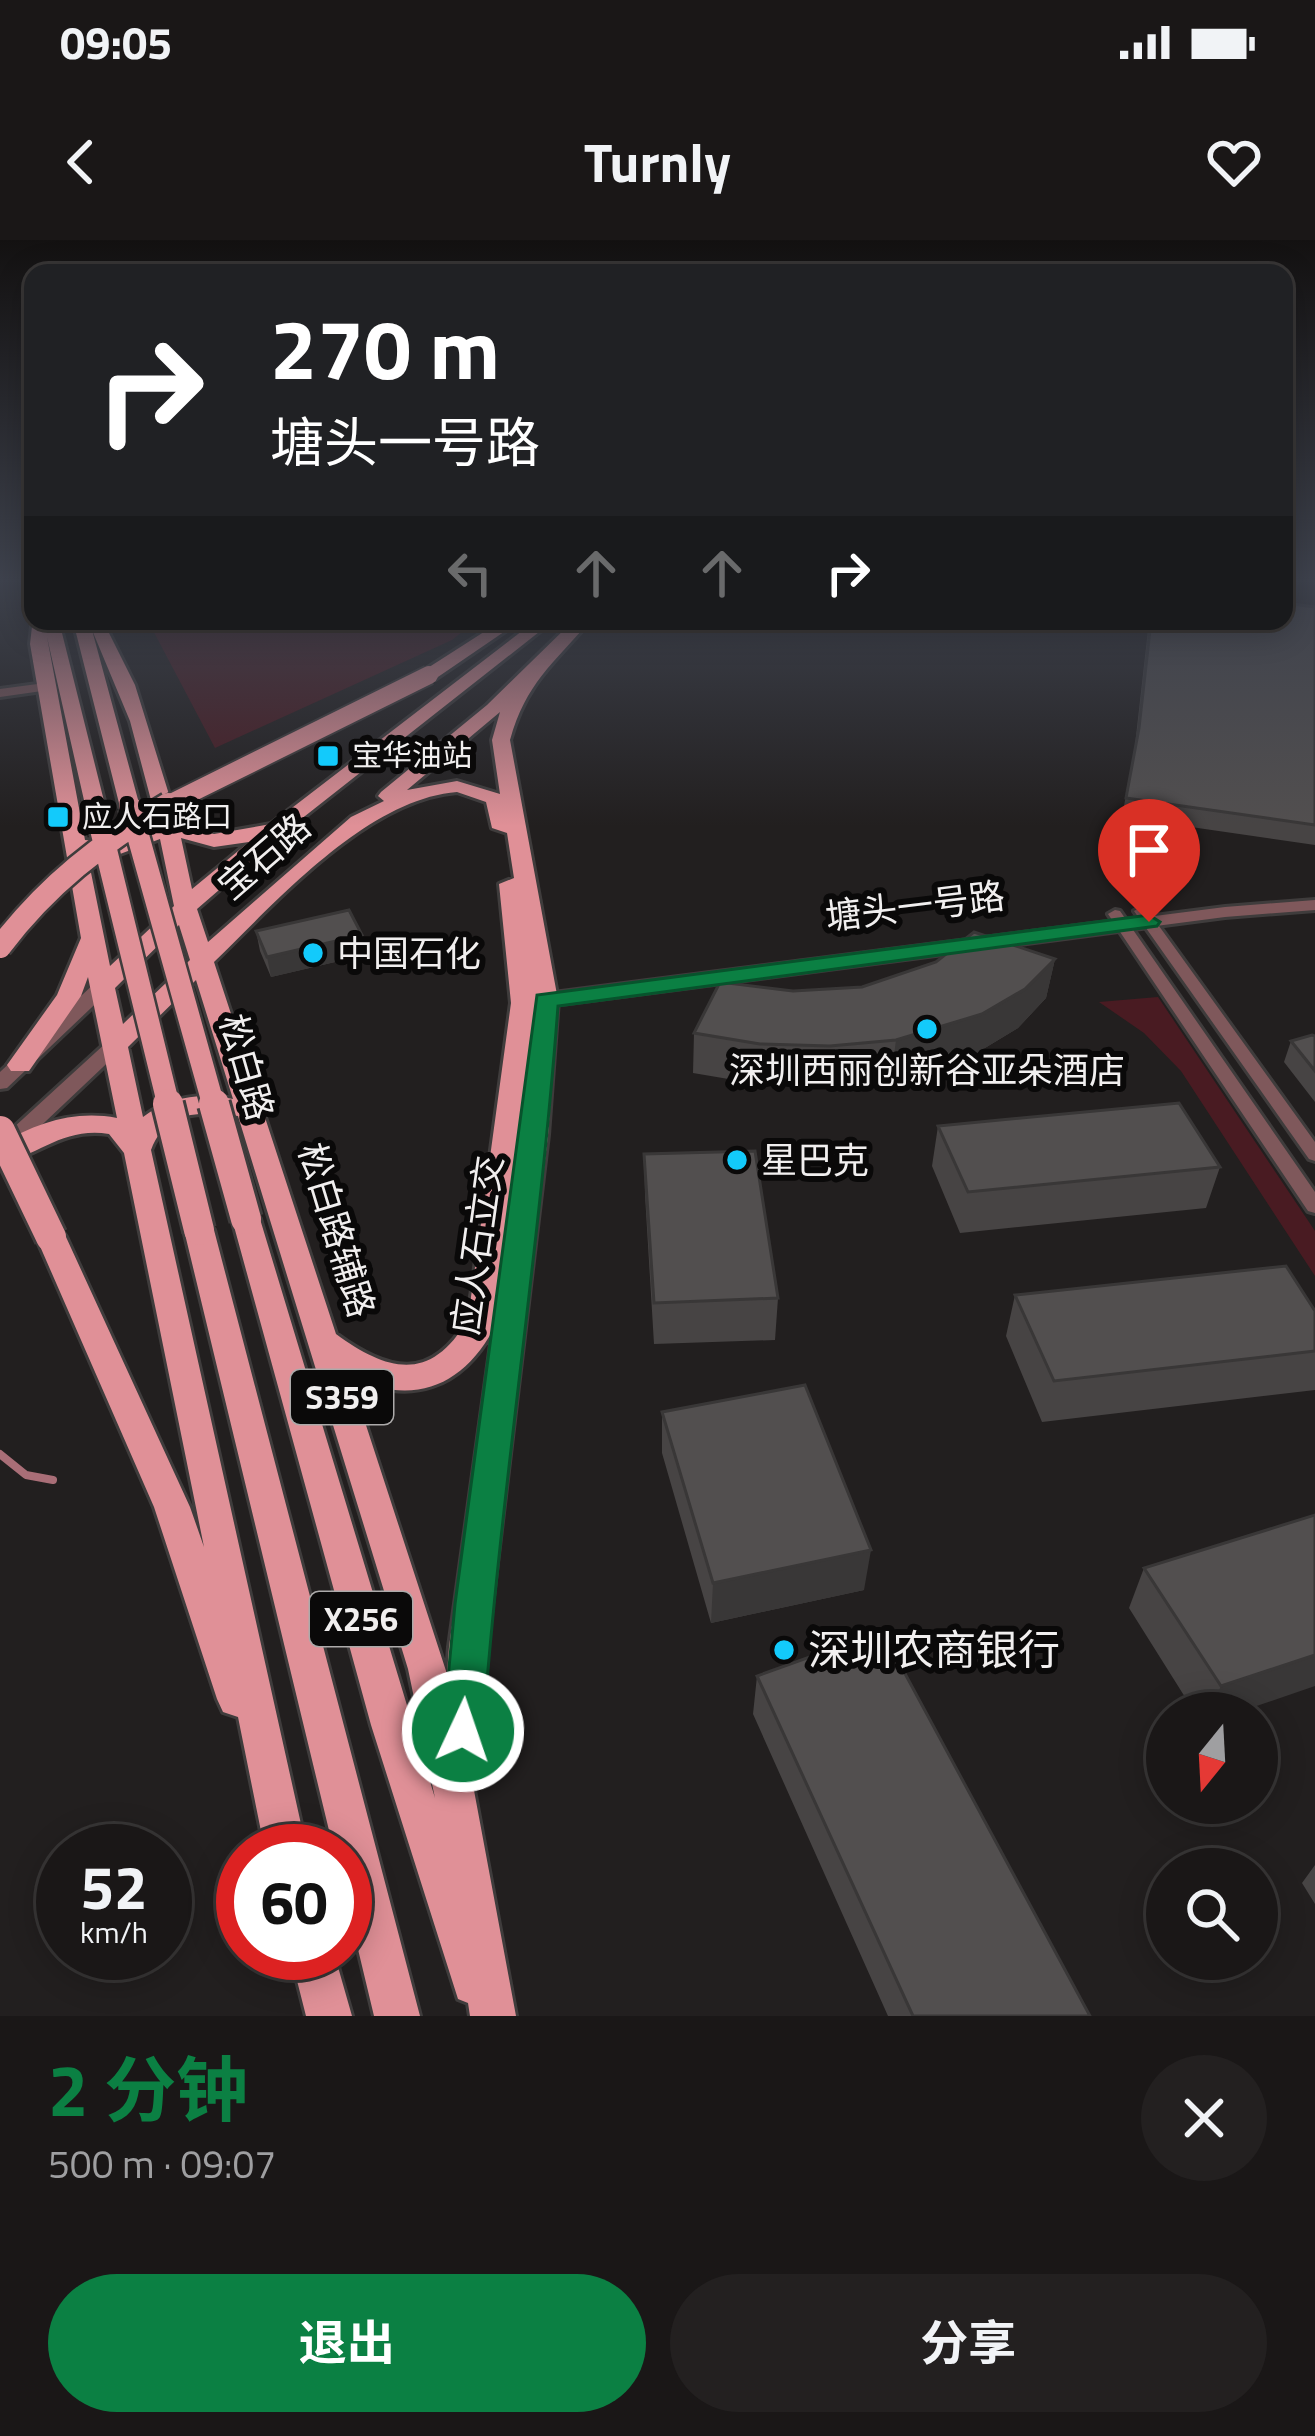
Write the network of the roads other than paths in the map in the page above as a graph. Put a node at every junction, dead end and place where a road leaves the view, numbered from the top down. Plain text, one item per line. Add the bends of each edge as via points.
1 (43, 660) edge
2 (60, 660) edge
3 (91, 660) edge
4 (115, 660) edge
5 (452, 660) edge
6 (495, 660) edge
7 (543, 660) edge
8 (532, 671) junction
9 (45, 687) junction
10 (0, 694) edge
11 (292, 816) junction
12 (166, 819) junction
13 (345, 832) junction
14 (71, 834) junction
15 (226, 873) junction
16 (280, 887) junction
17 (1315, 895) edge
18 (1315, 905) edge
19 (185, 907) junction
20 (1145, 916) junction
21 (1119, 920) junction
22 (92, 937) junction
23 (0, 947) edge
24 (204, 958) junction
25 (104, 985) junction
26 (534, 995) junction
27 (114, 1046) junction
28 (20, 1065) junction
29 (0, 1083) edge
30 (256, 1123) junction
31 (0, 1131) edge
32 (137, 1151) junction
33 (0, 1154) edge
34 (1315, 1155) edge
35 (1315, 1207) edge
36 (324, 1341) junction
37 (274, 1805) junction
38 (279, 1824) edge
39 (465, 1840) junction
40 (319, 1980) edge
41 (329, 2016) edge
42 (397, 2016) edge
43 (489, 2016) edge

1 - 9 main road
2 - 42 main road, X256, bridge
3 - 43 main road, 松白路 / X256, bridge via 391,1725
4 - 12 main road, 松白路辅路
5 - 23 main road, bridge via 119,836 48,888
6 - 11 main road, 宝石路
7 - 8 main road, 宝石路 / S359
8 - 13 main road, 宝石路 / S359
8 - 26 main road, 应人石立交 / S359 via 500,740
9 - 10 street
9 - 14 main road
11 - 12 main road via 248,838 214,842
11 - 15 main road, 宝石路
12 - 14 main road via 145,841 115,848 86,846
12 - 19 main road, 松白路辅路
13 - 16 main road, 宝石路 / S359
13 - 26 main road via 426,790 467,788 495,800
14 - 22 main road
15 - 16 main road via 222,885 230,894
15 - 19 main road, 宝石路
16 - 24 main road, 宝石路 / S359
17 - 20 street, 塘头一号路
18 - 20 street, 塘头一号路
19 - 24 main road, 松白路辅路
19 - 25 main road, 宝石路
20 - 21 street, 塘头一号路
20 - 34 street
21 - 26 street, 塘头一号路
21 - 35 street
22 - 25 main road
22 - 28 main road via 69,996
24 - 27 main road, 宝石路 / S359
24 - 30 main road, 松白路辅路 / S359
25 - 27 main road
25 - 28 street, 宝石路
26 - 36 main road via 488,1300 475,1339 443,1370 395,1379 346,1361
26 - 39 main road, 应人石立交 / S359 via 534,1135 468,1647
27 - 32 main road
27 - 33 street, 宝石路
28 - 29 street, 宝石路
30 - 32 main road via 233,1106 180,1107 149,1125
30 - 36 main road, 松白路辅路 / S359
31 - 37 main road, bridge via 172,1507
32 - 33 main road via 118,1127 80,1122
32 - 37 main road
36 - 39 main road, 松白路辅路 / S359 via 428,1669
37 - 38 main road
39 - 43 main road, 松白路辅路 / S359
40 - 41 main road

